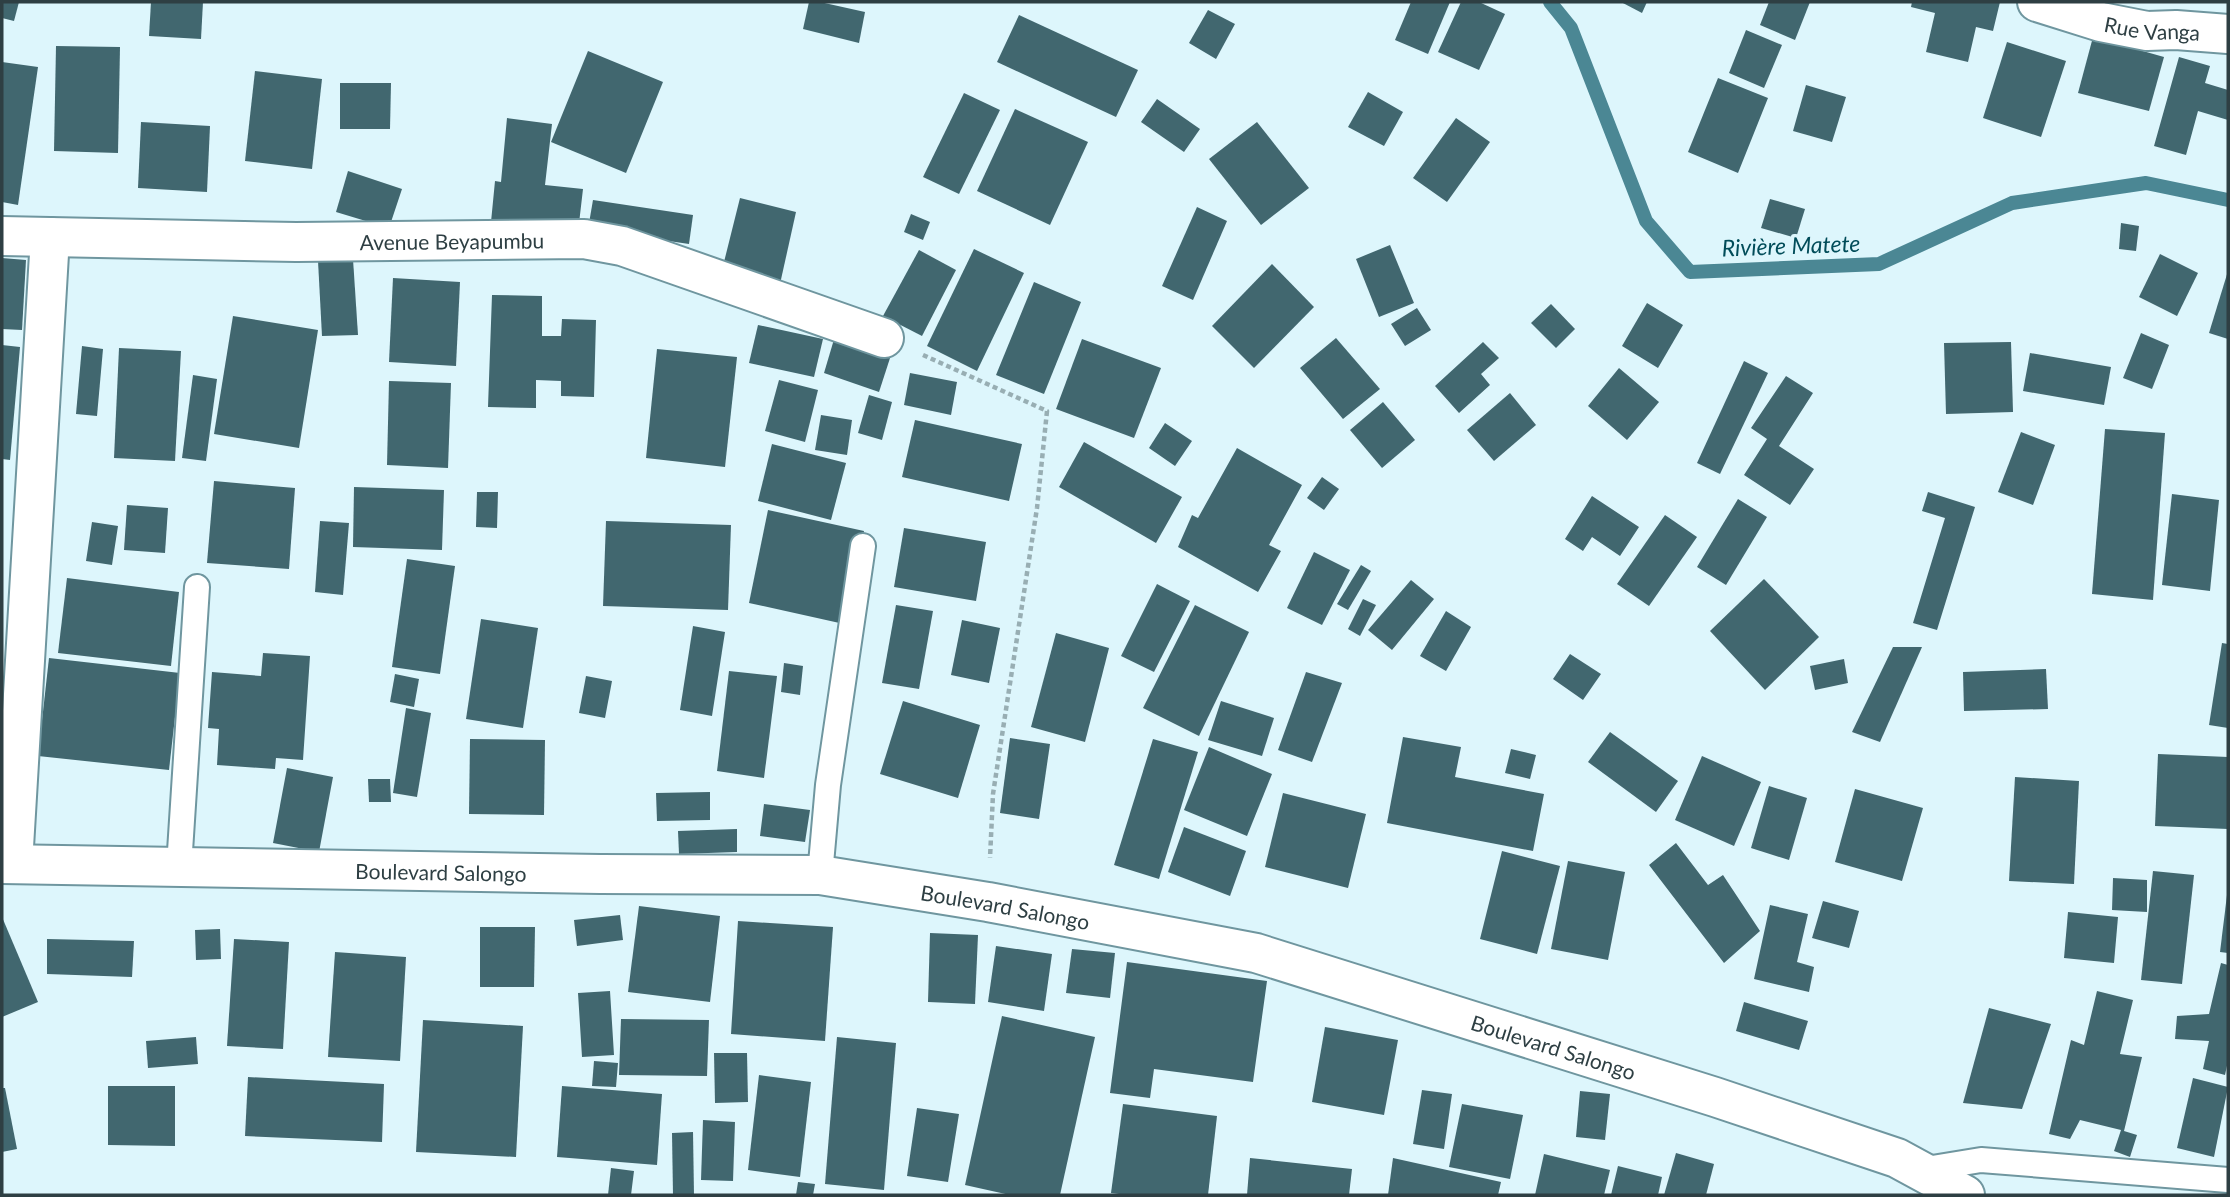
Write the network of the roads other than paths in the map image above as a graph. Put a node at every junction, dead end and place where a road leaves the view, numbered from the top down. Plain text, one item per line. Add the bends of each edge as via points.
1 (2037, 2) edge
2 (2228, 34) edge
3 (2, 236) edge
4 (50, 237) junction
5 (884, 338) road end
6 (863, 546) dead end
7 (197, 587) dead end
8 (7, 864) edge
9 (179, 867) junction
10 (820, 875) junction
11 (1920, 1170) junction
12 (2228, 1180) edge
13 (1965, 1195) edge

1 - 2 street, Rue Vanga via 2147,31
3 - 4 street, Avenue Beyapumbu
4 - 5 street, Avenue Beyapumbu via 296,242 584,239 622,246
4 - 8 street
6 - 10 lane via 828,785
7 - 9 lane
8 - 9 street, Boulevard Salongo
9 - 10 street, Boulevard Salongo
10 - 11 street, Boulevard Salongo via 1256,953 1715,1097 1897,1158
11 - 12 lane via 1981,1160
11 - 13 street, Boulevard Salongo

